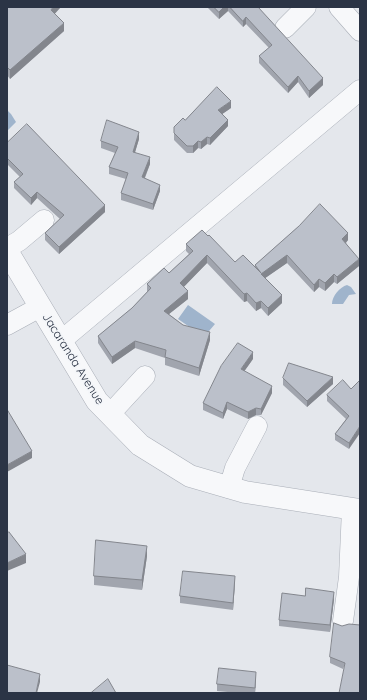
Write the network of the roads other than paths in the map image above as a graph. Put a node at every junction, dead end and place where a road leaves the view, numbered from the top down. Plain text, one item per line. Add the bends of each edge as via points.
1 (306, 7) edge
2 (339, 7) edge
3 (285, 28) dead end
4 (360, 30) edge
5 (360, 90) edge
6 (44, 220) dead end
7 (7, 248) edge
8 (7, 251) edge
9 (40, 307) junction
10 (7, 325) edge
11 (62, 340) junction
12 (145, 376) dead end
13 (110, 414) junction
14 (257, 426) dead end
15 (229, 488) junction
16 (356, 509) edge
17 (343, 621) dead end

1 - 3 street
2 - 4 street
5 - 11 street
6 - 7 street
8 - 9 street, Jacaranda Avenue
9 - 10 street
9 - 11 street, Jacaranda Avenue
11 - 13 street, Jacaranda Avenue via 97,401
12 - 13 street
13 - 15 street, Jacaranda Avenue via 140,445 190,476
14 - 15 street via 235,468
15 - 16 street, Jacaranda Avenue
16 - 17 street

